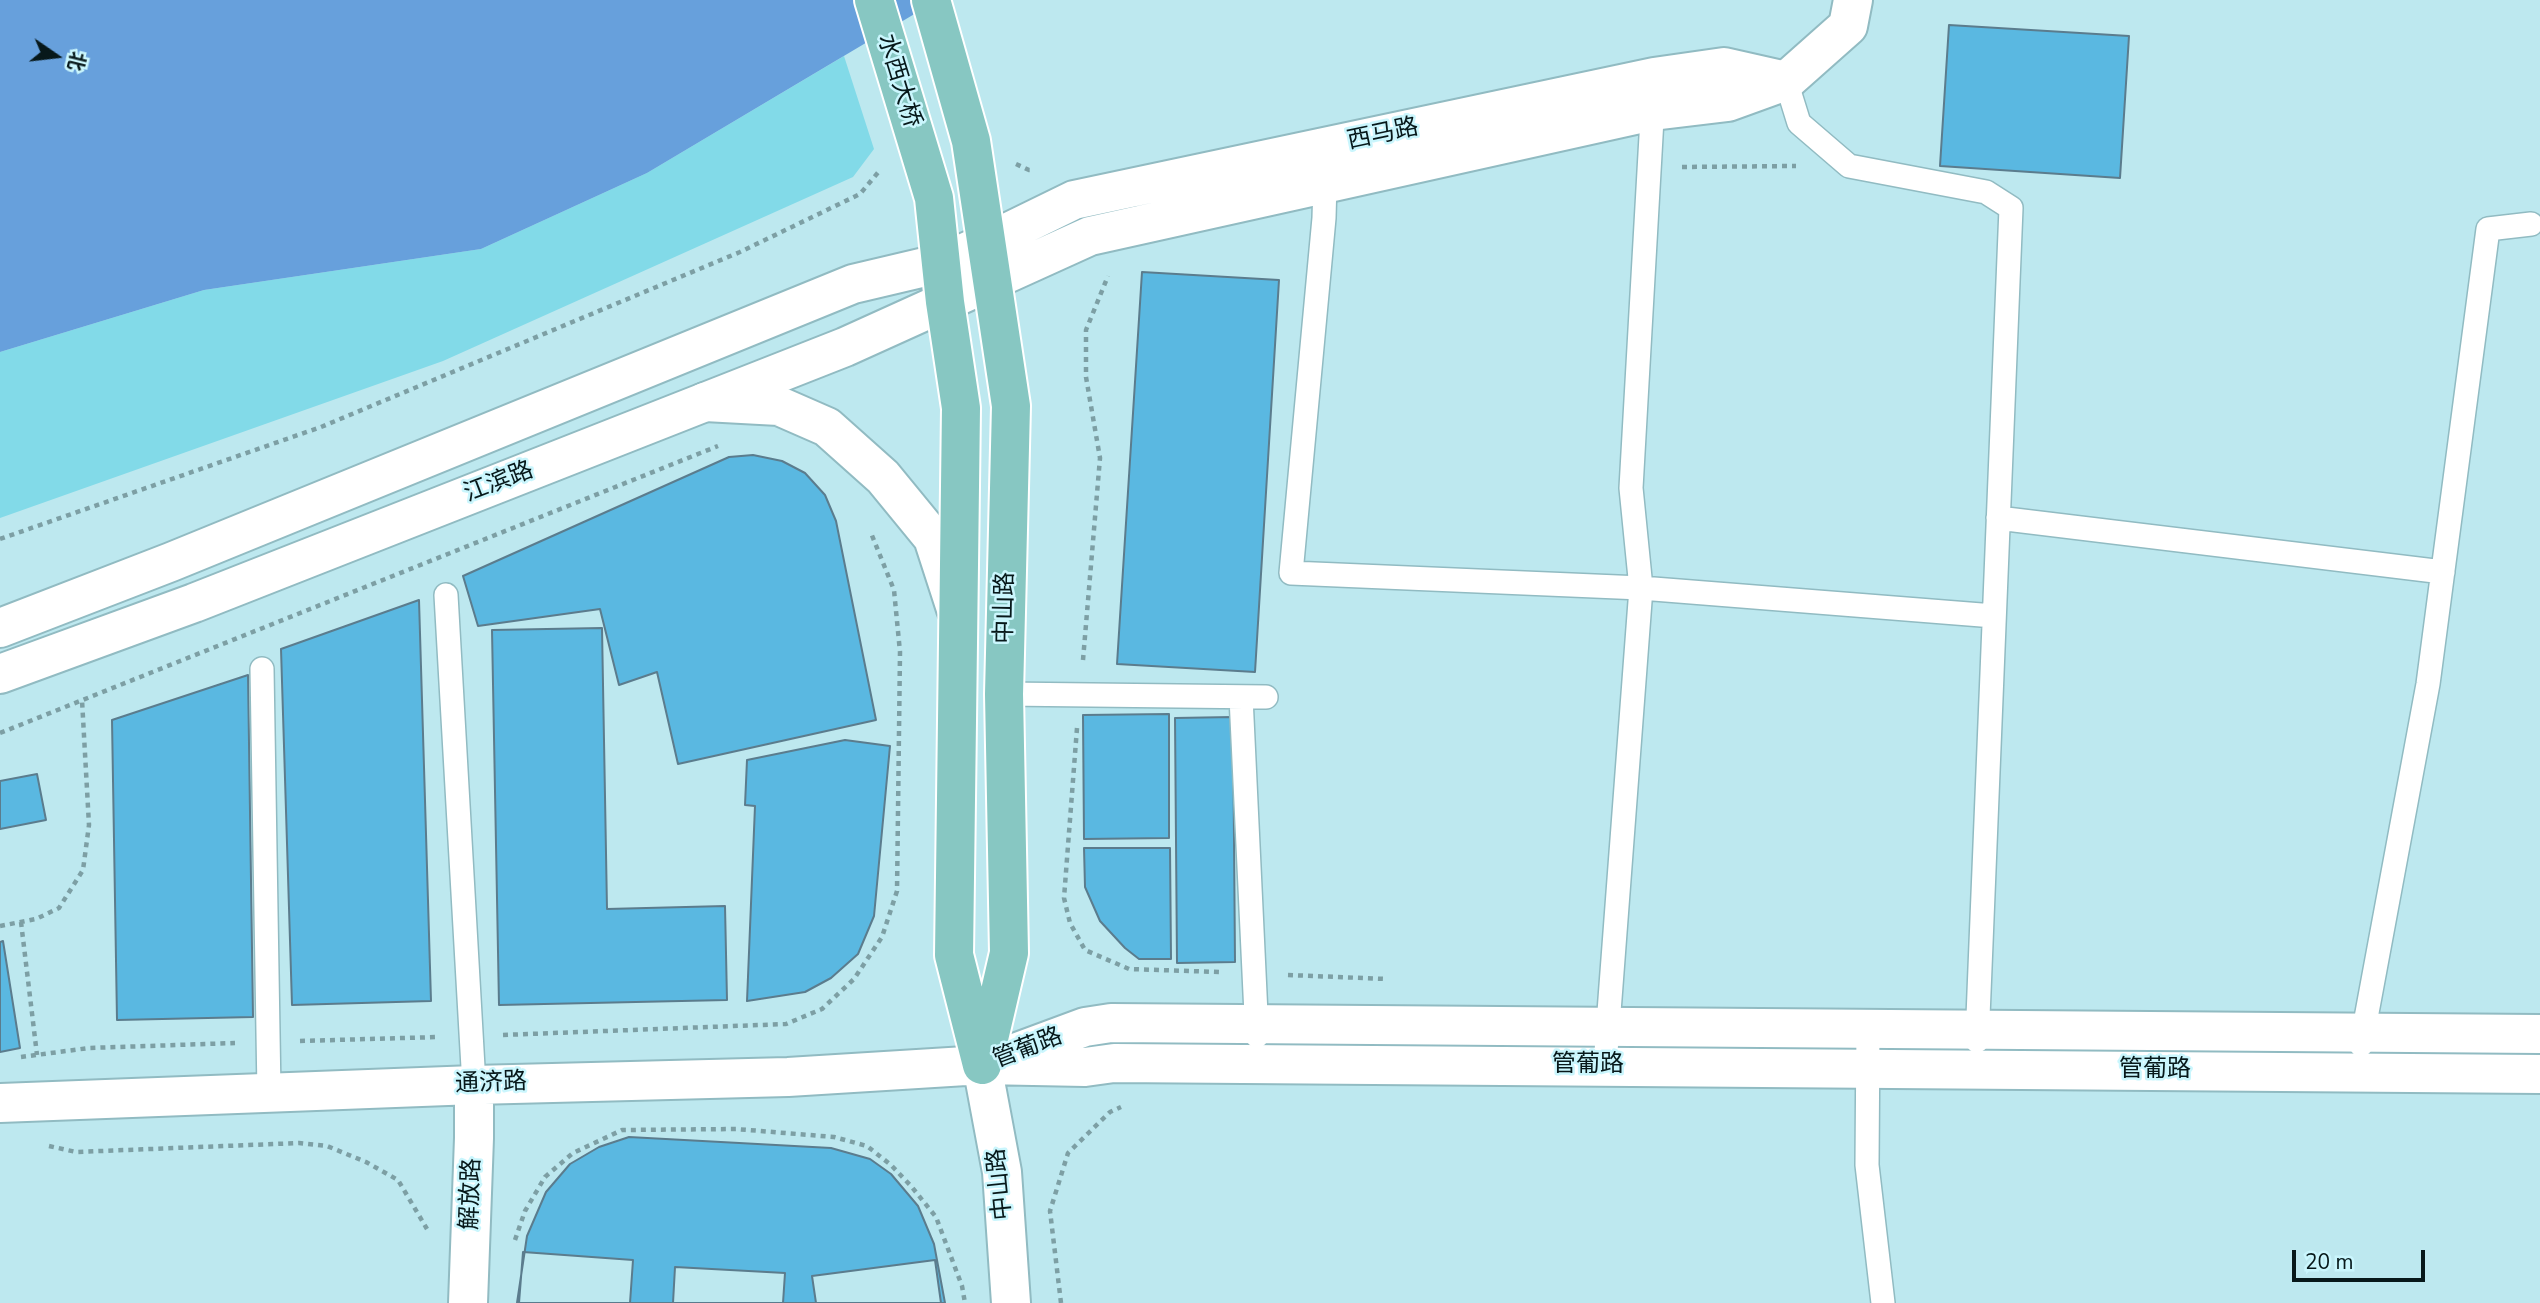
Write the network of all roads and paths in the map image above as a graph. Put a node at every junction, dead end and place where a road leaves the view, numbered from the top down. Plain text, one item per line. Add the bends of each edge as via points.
1 (874, 0) edge
2 (930, 0) edge
3 (1853, 0) edge
4 (1786, 81) junction
5 (1653, 94) junction
6 (923, 162) joint
7 (1849, 166) junction
8 (1649, 167) junction
9 (880, 173) dead end
10 (1325, 183) junction
11 (2531, 224) dead end
12 (988, 242) junction
13 (942, 263) junction
14 (1112, 267) dead end
15 (993, 280) junction
16 (945, 302) junction
17 (705, 402) junction
18 (721, 445) dead end
19 (1998, 518) junction
20 (869, 531) dead end
21 (0, 539) edge
22 (2443, 572) junction
23 (1641, 588) junction
24 (446, 595) dead end
25 (1994, 616) junction
26 (958, 617) junction
27 (0, 628) edge
28 (262, 669) dead end
29 (0, 674) edge
30 (1004, 694) junction
31 (1080, 695) junction
32 (1241, 697) junction
33 (1266, 697) dead end
34 (82, 701) junction
35 (0, 733) edge
36 (21, 922) junction
37 (0, 926) edge
38 (1254, 974) junction
39 (1394, 980) dead end
40 (1256, 1023) junction
41 (1608, 1025) junction
42 (1868, 1027) junction
43 (1977, 1029) junction
44 (2364, 1032) junction
45 (2540, 1034) edge
46 (471, 1036) junction
47 (268, 1042) junction
48 (37, 1055) junction
49 (13, 1058) dead end
50 (1259, 1063) junction
51 (982, 1065) junction
52 (1605, 1065) junction
53 (1867, 1068) junction
54 (1976, 1069) junction
55 (2356, 1072) junction
56 (2540, 1073) edge
57 (474, 1085) junction
58 (269, 1093) junction
59 (0, 1103) edge
60 (1122, 1107) dead end
61 (41, 1144) dead end
62 (428, 1232) dead end
63 (511, 1251) dead end
64 (468, 1303) edge
65 (965, 1303) edge
66 (1012, 1303) edge
67 (1061, 1303) edge
68 (1883, 1303) edge

1 - 6 main road, 水西大桥
2 - 12 main road, 中山路 via 973,149
3 - 4 street via 1848,26
4 - 5 street, 西马路 via 1724,67
4 - 7 lane via 1799,123
5 - 8 lane
5 - 10 street, 西马路
5 - 12 street, 西马路 via 1074,200
6 - 13 main road, 中山路 via 934,198
7 - 8 path
7 - 19 lane via 1986,192 2011,208
8 - 23 lane via 1631,488
9 - 21 path via 860,194 740,252 334,422
10 - 15 street, 西马路 via 1090,236
10 - 23 lane via 1291,573
11 - 22 lane via 2488,229
12 - 13 street, 西马路
12 - 15 main road, 中山路
13 - 16 main road, 中山路
13 - 27 street, 江滨路 via 853,284
14 - 31 path via 1086,330 1086,377 1100,458
15 - 16 street, 江滨路
15 - 30 main road, 中山路 via 1011,407
16 - 17 street, 江滨路
16 - 26 main road, 中山路 via 961,408
17 - 26 street via 779,406 827,427 883,477 933,538
17 - 29 street, 江滨路 via 194,603
18 - 34 path
19 - 22 lane
19 - 25 lane
20 - 46 path via 894,590 900,652 897,891 882,937 854,979 822,1009 786,1024
22 - 44 lane via 2428,684
23 - 25 lane
23 - 41 lane
24 - 46 lane
25 - 43 lane
26 - 51 main road, 中山路 via 954,955
28 - 47 lane
30 - 31 lane
30 - 51 main road, 中山路 via 1009,953
31 - 32 lane
31 - 38 path via 1064,898 1070,923 1085,950 1129,969
32 - 33 lane
32 - 38 lane
34 - 35 path
34 - 36 path via 89,825 83,870 59,908
36 - 37 path
36 - 48 path
38 - 39 path
38 - 40 lane
40 - 41 street, 管葡路
40 - 50 lane
40 - 51 street, 管葡路 via 1084,1027
41 - 42 street, 管葡路
41 - 52 lane
42 - 43 street, 管葡路
42 - 53 lane
43 - 44 street, 管葡路
43 - 54 lane
44 - 45 street, 管葡路
44 - 55 lane
46 - 47 path
46 - 57 lane
47 - 48 path via 89,1048
47 - 58 lane
48 - 49 path
50 - 51 street, 管葡路
50 - 52 street, 管葡路
51 - 57 street, 通济路 via 788,1077
51 - 66 street, 中山路 via 1002,1172
52 - 53 street, 管葡路
53 - 54 street, 管葡路
53 - 68 lane via 1867,1165
54 - 55 street, 管葡路
55 - 56 street, 管葡路
57 - 58 street, 通济路
57 - 64 street, 解放路
58 - 59 street, 通济路
60 - 67 path via 1110,1112 1068,1153 1050,1211
61 - 62 path via 76,1152 299,1143 327,1146 398,1180
63 - 65 path via 524,1212 545,1177 573,1153 622,1130 736,1129 834,1137 867,1146 911,1185 936,1217

